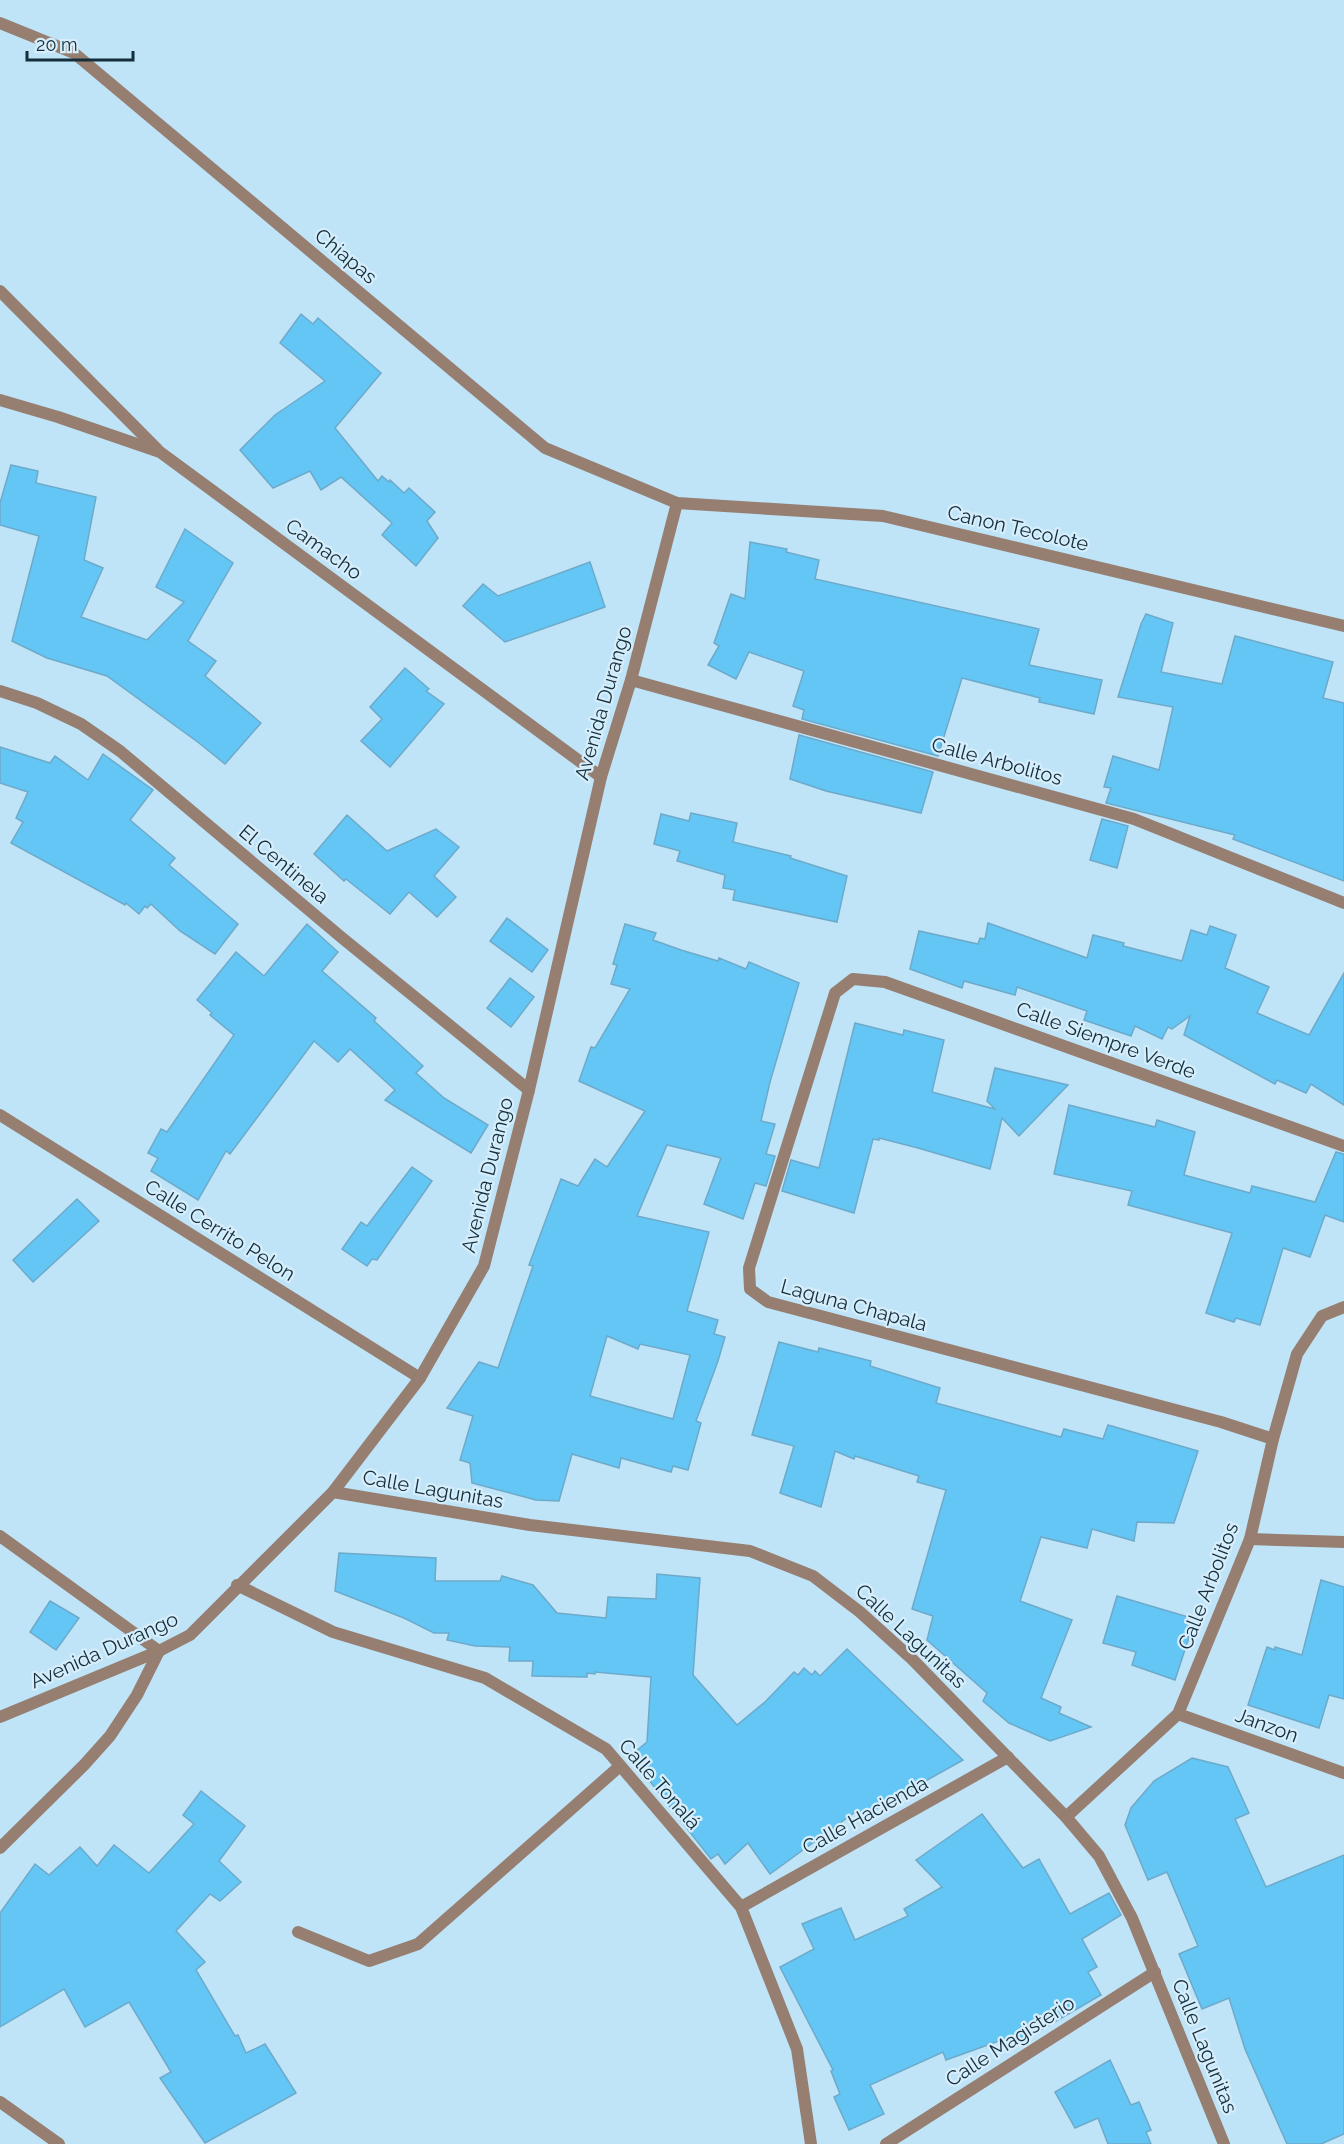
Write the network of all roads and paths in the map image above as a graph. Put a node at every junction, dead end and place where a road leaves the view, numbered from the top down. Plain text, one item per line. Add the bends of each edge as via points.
1 (0, 23) edge
2 (0, 291) edge
3 (0, 400) edge
4 (160, 452) junction
5 (677, 503) junction
6 (1344, 626) edge
7 (631, 680) junction
8 (0, 691) edge
9 (602, 777) junction
10 (1344, 903) edge
11 (853, 979) joint
12 (529, 1090) junction
13 (0, 1115) edge
14 (1344, 1146) edge
15 (1344, 1306) edge
16 (420, 1378) junction
17 (1273, 1439) junction
18 (333, 1492) junction
19 (0, 1536) edge
20 (1250, 1539) junction
21 (1344, 1542) edge
22 (237, 1586) junction
23 (159, 1651) junction
24 (1178, 1714) junction
25 (0, 1717) edge
26 (1008, 1756) junction
27 (620, 1766) junction
28 (1344, 1773) edge
29 (1066, 1817) junction
30 (0, 1848) edge
31 (741, 1907) junction
32 (298, 1932) dead end
33 (1155, 1972) junction
34 (0, 2103) edge
35 (58, 2144) edge
36 (812, 2144) edge
37 (886, 2144) edge
38 (1224, 2144) edge

1 - 5 street, Chiapas via 74,53 545,448
2 - 4 street
3 - 4 street, Camacho
4 - 9 street, Camacho
5 - 6 street, Canon Tecolote via 883,516
5 - 7 street, Avenida Durango
7 - 9 street, Avenida Durango
7 - 10 street, Calle Arbolitos via 1134,819
8 - 12 street, El Centinela via 81,724 120,751
9 - 12 street, Avenida Durango
11 - 14 street, Calle Siempre Verde via 885,982
11 - 17 street, Laguna Chapala via 835,993 748,1268 750,1289 768,1302
12 - 16 street, Avenida Durango via 484,1266
13 - 16 street, Calle Cerrito Pelon
15 - 17 street, Calle Arbolitos via 1323,1316 1297,1354
16 - 18 street, Avenida Durango
17 - 20 street, Calle Arbolitos
18 - 22 street, Avenida Durango
18 - 26 street, Calle Lagunitas via 530,1525 750,1551 813,1576 860,1612
19 - 23 street
20 - 21 street
20 - 24 street, Calle Arbolitos
22 - 23 street, Avenida Durango via 190,1635
22 - 27 street, Calle Tonalá via 333,1632 485,1678 606,1749
23 - 25 street, Avenida Durango
23 - 30 street via 110,1736
24 - 28 street, Janzon
24 - 29 street, Calle Arbolitos
26 - 29 street, Calle Lagunitas
26 - 31 street, Calle Hacienda
27 - 31 street, Calle Tonalá
27 - 32 street via 418,1944 369,1960
29 - 33 street, Calle Lagunitas via 1099,1856
31 - 36 street, Calle Tonalá via 797,2049
33 - 37 street, Calle Magisterio
33 - 38 street, Calle Lagunitas
34 - 35 street

